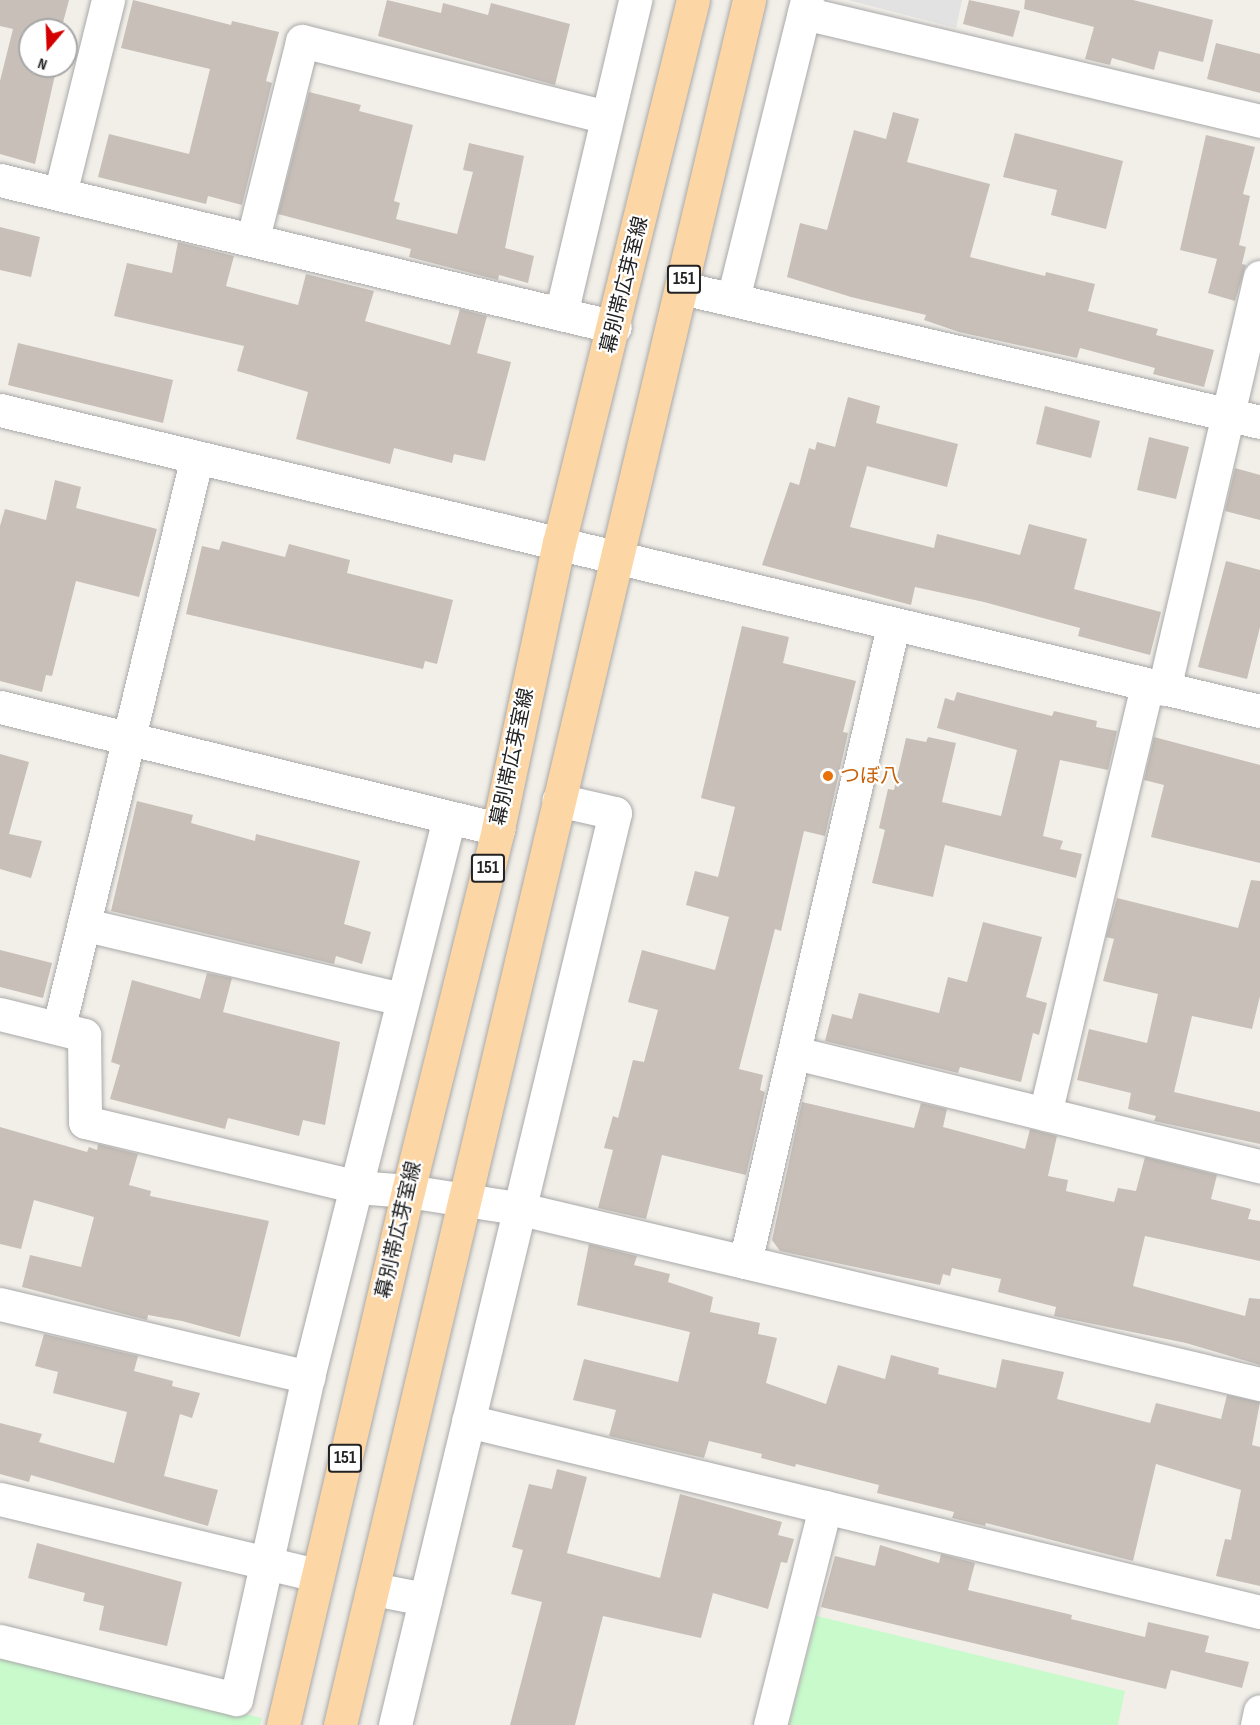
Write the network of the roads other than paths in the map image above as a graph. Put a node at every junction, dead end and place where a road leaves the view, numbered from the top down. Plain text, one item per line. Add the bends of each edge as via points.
1 (108, 0) edge
2 (635, 0) edge
3 (693, 0) edge
4 (749, 0) edge
5 (806, 7) edge
6 (607, 117) junction
7 (1260, 121) edge
8 (0, 180) edge
9 (60, 194) junction
10 (253, 238) junction
11 (1260, 277) edge
12 (682, 288) junction
13 (733, 299) junction
14 (561, 314) junction
15 (615, 327) junction
16 (0, 410) edge
17 (1226, 414) junction
18 (1260, 422) edge
19 (197, 457) junction
20 (559, 543) junction
21 (618, 558) junction
22 (893, 626) junction
23 (1156, 687) junction
24 (0, 707) edge
25 (1260, 711) edge
26 (128, 738) junction
27 (558, 800) junction
28 (449, 818) junction
29 (498, 830) junction
30 (87, 925) junction
31 (402, 999) junction
32 (0, 1014) edge
33 (59, 1026) junction
34 (795, 1053) junction
35 (1045, 1114) junction
36 (1260, 1166) edge
37 (357, 1187) junction
38 (408, 1191) junction
39 (462, 1198) junction
40 (517, 1208) junction
41 (745, 1262) junction
42 (0, 1304) edge
43 (308, 1377) junction
44 (1260, 1384) edge
45 (468, 1421) junction
46 (0, 1499) edge
47 (825, 1507) junction
48 (268, 1564) junction
49 (317, 1575) junction
50 (374, 1589) junction
51 (425, 1599) junction
52 (1260, 1612) edge
53 (0, 1641) edge
54 (1260, 1711) edge
55 (284, 1725) edge
56 (340, 1725) edge
57 (395, 1725) edge
58 (770, 1725) edge
59 (1257, 1725) edge

1 - 9 street
2 - 6 street
3 - 15 main road, 幕別帯広芽室線 / 151
4 - 12 main road, 151
5 - 7 street
5 - 13 street
6 - 10 street via 302,41
6 - 14 street
8 - 9 street
9 - 10 street
10 - 14 street
11 - 17 street
12 - 13 street
12 - 21 main road, 151
13 - 17 street
14 - 15 street
15 - 20 main road, 幕別帯広芽室線 / 151
16 - 19 street
17 - 18 street
17 - 23 street
19 - 20 street
19 - 26 street
20 - 21 street
20 - 29 main road, 幕別帯広芽室線 / 151
21 - 22 street
21 - 27 main road, 151
22 - 23 street
22 - 34 street
23 - 25 street
23 - 35 street
24 - 26 street
26 - 28 street
26 - 30 street
27 - 39 main road, 151
27 - 40 street via 615,813
28 - 29 street
28 - 31 street
29 - 38 main road, 幕別帯広芽室線 / 151
30 - 31 street
30 - 33 street
31 - 37 street
32 - 33 street
33 - 37 street via 84,1035 85,1122
34 - 35 street
34 - 41 street
35 - 36 street
37 - 38 street
37 - 43 street
38 - 39 street
38 - 49 main road, 幕別帯広芽室線 / 151
39 - 40 street
39 - 50 main road, 151
40 - 41 street
40 - 45 street
41 - 44 street
42 - 43 street
43 - 48 street
45 - 47 street
45 - 51 street
46 - 48 street
47 - 52 street
47 - 58 street
48 - 49 street
48 - 53 street via 236,1699
49 - 55 main road, 幕別帯広芽室線 / 151
50 - 51 street
50 - 56 main road, 151
51 - 57 street
54 - 59 street

